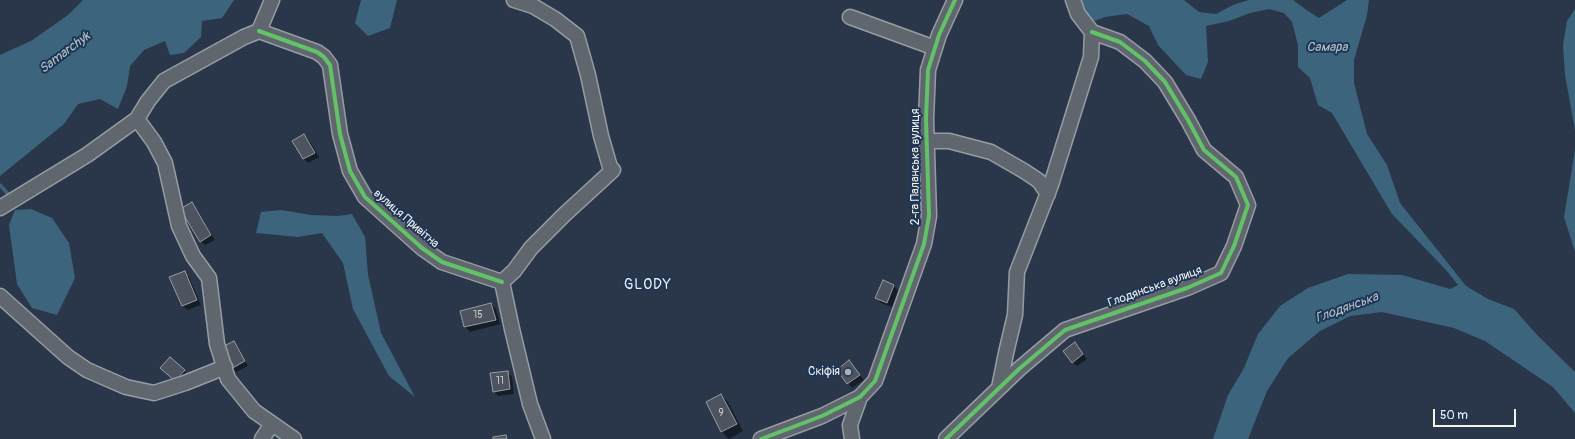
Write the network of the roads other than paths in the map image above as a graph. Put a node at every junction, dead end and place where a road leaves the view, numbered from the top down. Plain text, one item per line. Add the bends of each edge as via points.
1 (272, 0) edge
2 (514, 0) edge
3 (955, 0) edge
4 (1073, 0) edge
5 (531, 3) edge
6 (850, 17) dead end
7 (259, 31) junction
8 (1092, 32) junction
9 (935, 48) junction
10 (137, 119) junction
11 (927, 141) junction
12 (1048, 194) junction
13 (1, 207) edge
14 (502, 282) junction
15 (0, 296) edge
16 (225, 367) junction
17 (999, 388) junction
18 (860, 397) junction
19 (272, 424) junction
20 (262, 439) edge
21 (294, 439) edge
22 (544, 439) edge
23 (762, 439) edge
24 (852, 439) edge
25 (946, 439) edge

1 - 7 street
2 - 5 street
3 - 9 street, 2-га Паланська вулиця
4 - 8 street via 1078,14
5 - 14 street via 577,36 601,136 613,170 531,248
6 - 9 street
7 - 10 street via 164,81
7 - 14 street, вулиця Привітна via 317,52 330,65 340,134 350,170 365,197 422,248 442,262
8 - 12 street via 1091,56
8 - 17 street, Глодянська вулиця via 1120,42 1145,61 1165,82 1204,150 1236,177 1248,205 1234,246 1221,273 1187,288 1065,330
9 - 11 street, 2-га Паланська вулиця via 928,70
10 - 13 street via 87,155
10 - 16 street via 165,163 179,226 193,256 209,278 217,344
11 - 12 street via 949,141 991,152 1024,171
11 - 18 street, 2-га Паланська вулиця via 929,216 924,244 875,381
12 - 17 street via 1018,272 1015,315
14 - 22 street via 530,404
15 - 16 street via 87,370 126,387 154,393
16 - 19 street via 228,379 254,411
17 - 25 street, Глодянська вулиця
18 - 23 street via 822,416
18 - 24 street via 850,425
19 - 20 street
19 - 21 street

